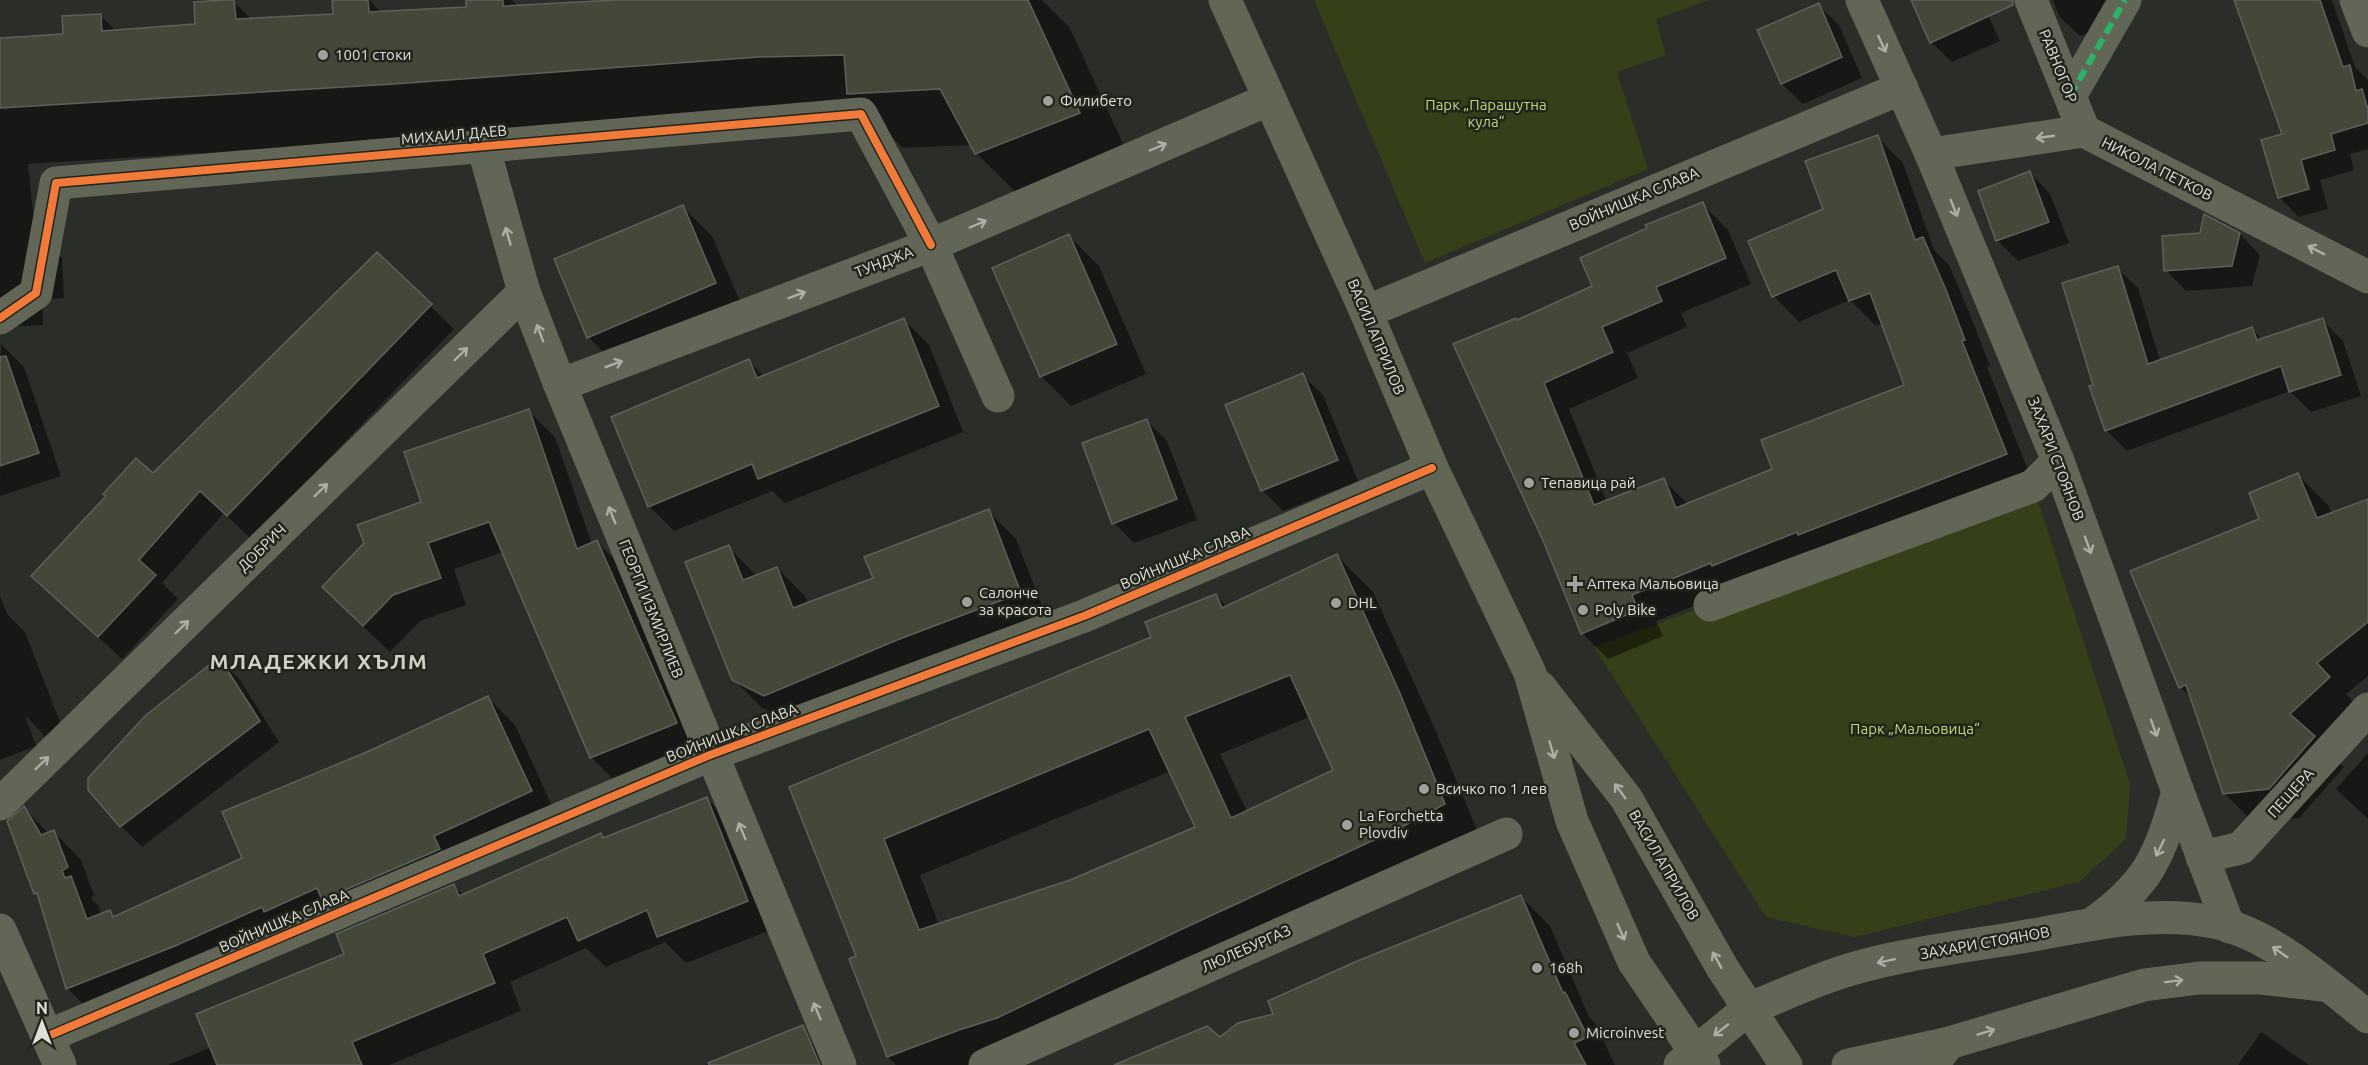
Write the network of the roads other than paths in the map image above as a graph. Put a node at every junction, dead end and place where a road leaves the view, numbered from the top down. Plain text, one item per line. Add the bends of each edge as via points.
1 (1225, 0) edge
2 (1862, 0) edge
3 (2031, 0) edge
4 (2125, 0) edge
5 (2356, 0) edge
6 (2368, 31) edge
7 (1902, 88) junction
8 (2070, 96) junction
9 (1270, 99) junction
10 (2084, 131) junction
11 (483, 146) junction
12 (1931, 154) junction
13 (931, 245) junction
14 (2368, 277) edge
15 (524, 292) junction
16 (1366, 312) junction
17 (0, 318) edge
18 (560, 385) junction
19 (998, 396) dead end
20 (2058, 461) junction
21 (1432, 468) junction
22 (1710, 605) dead end
23 (1530, 674) junction
24 (2368, 709) edge
25 (710, 755) junction
26 (2178, 792) junction
27 (0, 804) edge
28 (1506, 834) dead end
29 (2202, 857) junction
30 (2092, 924) junction
31 (2229, 927) junction
32 (0, 930) edge
33 (2328, 985) junction
34 (1748, 1009) junction
35 (2368, 1017) edge
36 (54, 1051) edge
37 (1940, 1054) edge
38 (1693, 1060) edge
39 (840, 1065) edge
40 (986, 1065) edge
41 (1786, 1065) edge
42 (1848, 1065) edge

1 - 9 main road, ВАСИЛ АПРИЛОВ
2 -> 7 street, ЗАХАРИ СТОЯНОВ
3 - 8 street, РАВНОГОР
4 - 8 street
5 - 6 street
7 - 12 street, ЗАХАРИ СТОЯНОВ
7 - 16 street, ВОЙНИШКА СЛАВА
8 - 10 street, РАВНОГОР
13 -> 9 street, ТУНДЖА
9 - 16 main road, ВАСИЛ АПРИЛОВ
10 -> 12 street, НИКОЛА ПЕТКОВ
14 -> 10 street, НИКОЛА ПЕТКОВ
11 - 13 street, МИХАИЛ ДАЕВ via 861,114
15 -> 11 street, ГЕОРГИ ИЗМИРЛИЕВ
11 - 17 street, МИХАИЛ ДАЕВ via 56,183 36,293
12 -> 20 street, ЗАХАРИ СТОЯНОВ
18 -> 13 street, ТУНДЖА
13 - 19 street
18 -> 15 street, ГЕОРГИ ИЗМИРЛИЕВ
27 -> 15 street, ДОБРИЧ
16 - 21 main road, ВАСИЛ АПРИЛОВ
25 -> 18 street, ГЕОРГИ ИЗМИРЛИЕВ
20 - 22 street via 2033,486
20 -> 26 street, ЗАХАРИ СТОЯНОВ
21 - 23 main road, ВАСИЛ АПРИЛОВ
21 - 25 street, ВОЙНИШКА СЛАВА via 1084,616
34 -> 23 main road, ВАСИЛ АПРИЛОВ via 1626,798
23 -> 38 main road, ВАСИЛ АПРИЛОВ via 1572,820 1634,962
24 - 29 street, ПЕЩЕРА via 2241,848
25 - 36 street, ВОЙНИШКА СЛАВА
39 -> 25 street, ГЕОРГИ ИЗМИРЛИЕВ
26 - 29 street, ЗАХАРИ СТОЯНОВ
26 -> 30 street via 2163,842 2144,878 2120,905
28 - 40 street, ЛЮЛЕБУРГАЗ
29 - 31 street, ЗАХАРИ СТОЯНОВ
30 - 31 street, ЗАХАРИ СТОЯНОВ via 2164,917
30 -> 34 street, ЗАХАРИ СТОЯНОВ via 1883,961 1834,975
33 -> 31 street, ЗАХАРИ СТОЯНОВ via 2261,939
32 - 36 street
33 - 35 street, ЗАХАРИ СТОЯНОВ
37 -> 33 street via 2144,985 2199,978 2261,978
34 -> 38 main road
34 - 41 main road, ВАСИЛ АПРИЛОВ
37 - 42 street

